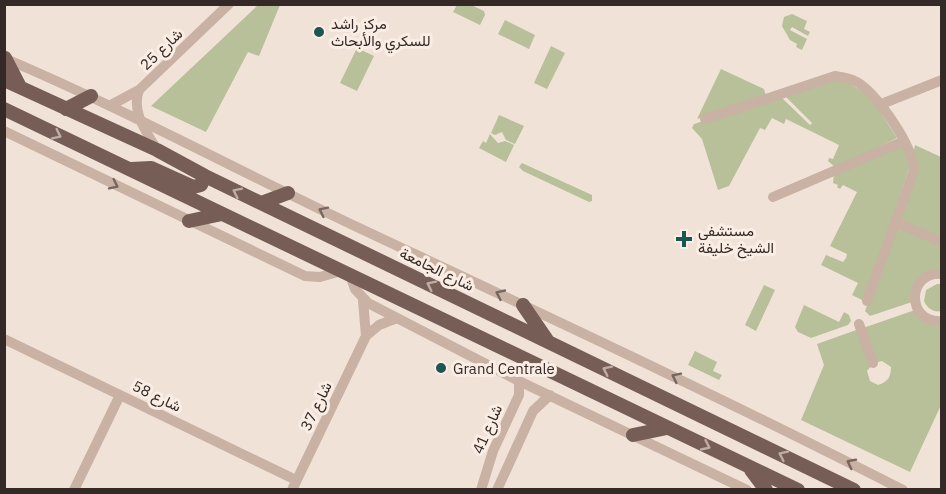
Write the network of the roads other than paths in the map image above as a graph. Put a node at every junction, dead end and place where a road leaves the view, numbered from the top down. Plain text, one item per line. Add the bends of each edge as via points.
1 (229, 4) edge
2 (5, 58) edge
3 (4, 80) edge
4 (942, 80) edge
5 (20, 87) junction
6 (139, 90) junction
7 (91, 96) junction
8 (111, 105) junction
9 (879, 105) junction
10 (4, 109) edge
11 (66, 109) junction
12 (705, 119) dead end
13 (140, 120) junction
14 (4, 131) edge
15 (904, 141) junction
16 (157, 150) junction
17 (129, 170) junction
18 (205, 176) junction
19 (288, 194) junction
20 (773, 197) dead end
21 (261, 203) junction
22 (222, 214) junction
23 (189, 221) junction
24 (895, 222) junction
25 (942, 242) edge
26 (346, 273) junction
27 (942, 274) edge
28 (363, 300) junction
29 (867, 301) dead end
30 (523, 305) junction
31 (397, 318) junction
32 (942, 321) edge
33 (859, 324) dead end
34 (366, 336) junction
35 (4, 339) edge
36 (549, 341) junction
37 (873, 363) dead end
38 (519, 381) junction
39 (120, 395) junction
40 (550, 395) junction
41 (667, 428) junction
42 (633, 435) junction
43 (750, 468) junction
44 (294, 485) edge
45 (74, 489) edge
46 (481, 489) edge
47 (497, 489) edge
48 (747, 489) edge
49 (766, 489) edge
50 (798, 489) edge
51 (854, 489) edge
52 (903, 489) edge

1 - 6 street, شارع 25
2 - 5 main road
2 - 7 street
3 - 5 main road, شارع الجامعة
4 - 9 street
5 - 11 main road, شارع الجامعة
6 - 8 street, شارع 25
6 - 13 street, شارع 25 via 136,101
7 - 8 street
7 - 11 main road
8 - 13 street
9 - 12 street via 855,81 835,76
9 - 15 street
10 -> 17 main road
11 - 16 main road, شارع الجامعة
13 - 16 street, شارع 25
13 - 19 street
14 -> 23 street
15 - 20 street
15 - 24 street via 911,152 914,170
16 - 18 main road, شارع الجامعة
17 - 18 main road via 151,168 193,187 201,184
17 - 22 main road
21 -> 18 main road, شارع الجامعة
19 - 21 main road
30 -> 19 street
36 -> 21 main road, شارع الجامعة
22 - 23 main road
22 - 26 main road
23 - 26 street via 305,276 320,278
24 - 25 street
24 - 29 street
26 - 28 street
26 - 41 main road
27 - 32 street via 923,279 914,297 922,316
28 - 31 street
28 - 34 street
30 - 36 main road
52 -> 30 street
31 - 34 street
31 - 38 street
33 - 37 street
34 - 44 street, شارع 37
35 - 39 street, شارع 58
51 -> 36 main road, شارع الجامعة
38 - 40 street
38 - 46 street, شارع 41 via 519,395 493,451
39 - 44 street, شارع 58
39 - 45 street
40 - 42 street
40 - 47 street via 533,411
41 - 42 main road
41 -> 43 main road
42 - 48 street
43 - 49 main road
43 - 50 main road

